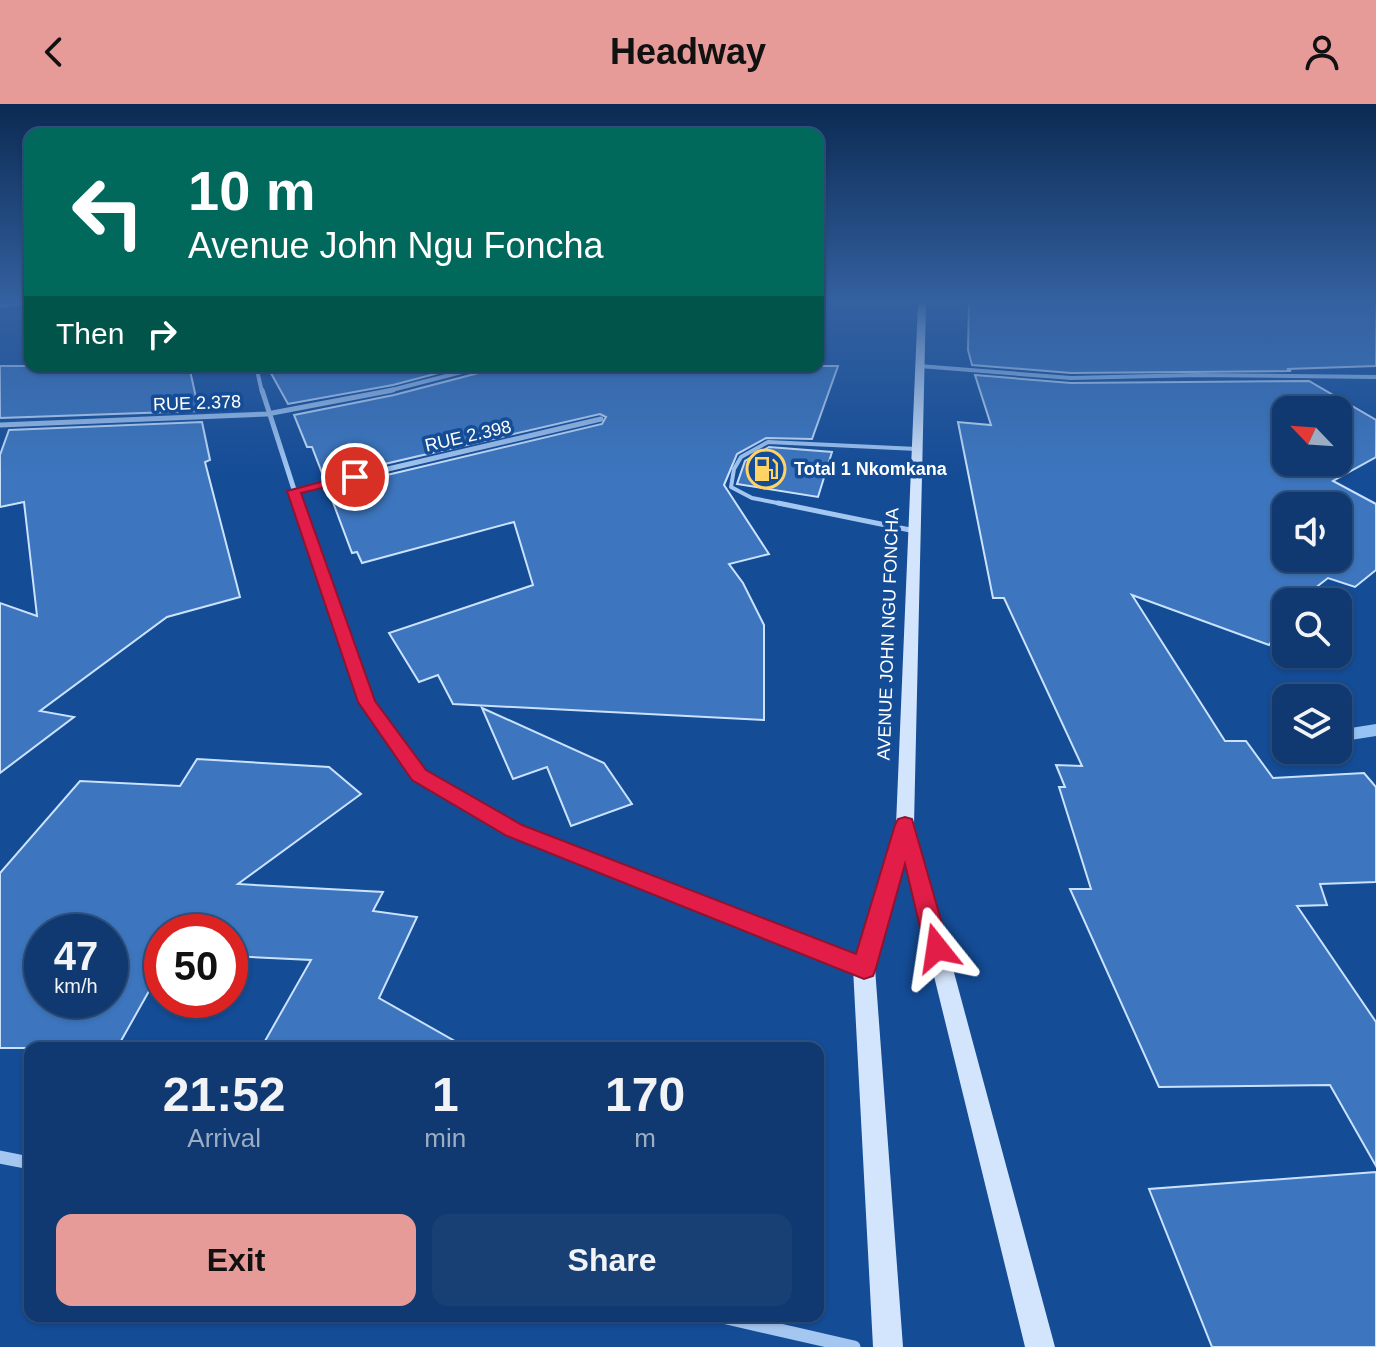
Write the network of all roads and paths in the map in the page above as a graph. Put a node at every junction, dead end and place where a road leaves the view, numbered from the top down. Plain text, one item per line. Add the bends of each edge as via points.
1 (919, 360) edge
2 (919, 366) junction
3 (257, 372) edge
4 (462, 372) edge
5 (1376, 377) edge
6 (267, 414) junction
7 (601, 419) dead end
8 (2, 426) edge
9 (917, 449) junction
10 (294, 491) junction
11 (917, 532) junction
12 (905, 825) junction
13 (864, 968) junction
14 (0, 1157) edge
15 (24, 1162) edge
16 (744, 1322) edge
17 (854, 1347) edge
18 (888, 1347) edge
19 (1040, 1347) edge

1 - 2 main road, AVENUE JOHN NGU FONCHA
2 - 5 street via 1071,378
2 - 9 main road, AVENUE JOHN NGU FONCHA
3 - 6 street
4 - 6 street, RUE 2.378
6 - 8 street, RUE 2.378
6 - 10 street
7 - 10 street, RUE 2.398
9 - 11 main road, AVENUE JOHN NGU FONCHA
9 - 11 lane via 768,442 747,451 733,465 731,487 752,498
10 - 13 street via 367,702 419,775 514,831
11 - 12 main road, AVENUE JOHN NGU FONCHA
12 - 13 main road, AVENUE JOHN NGU FONCHA
12 - 19 main road, AVENUE JOHN NGU FONCHA
13 - 18 main road, AVENUE JOHN NGU FONCHA
14 - 15 street
16 - 17 street

